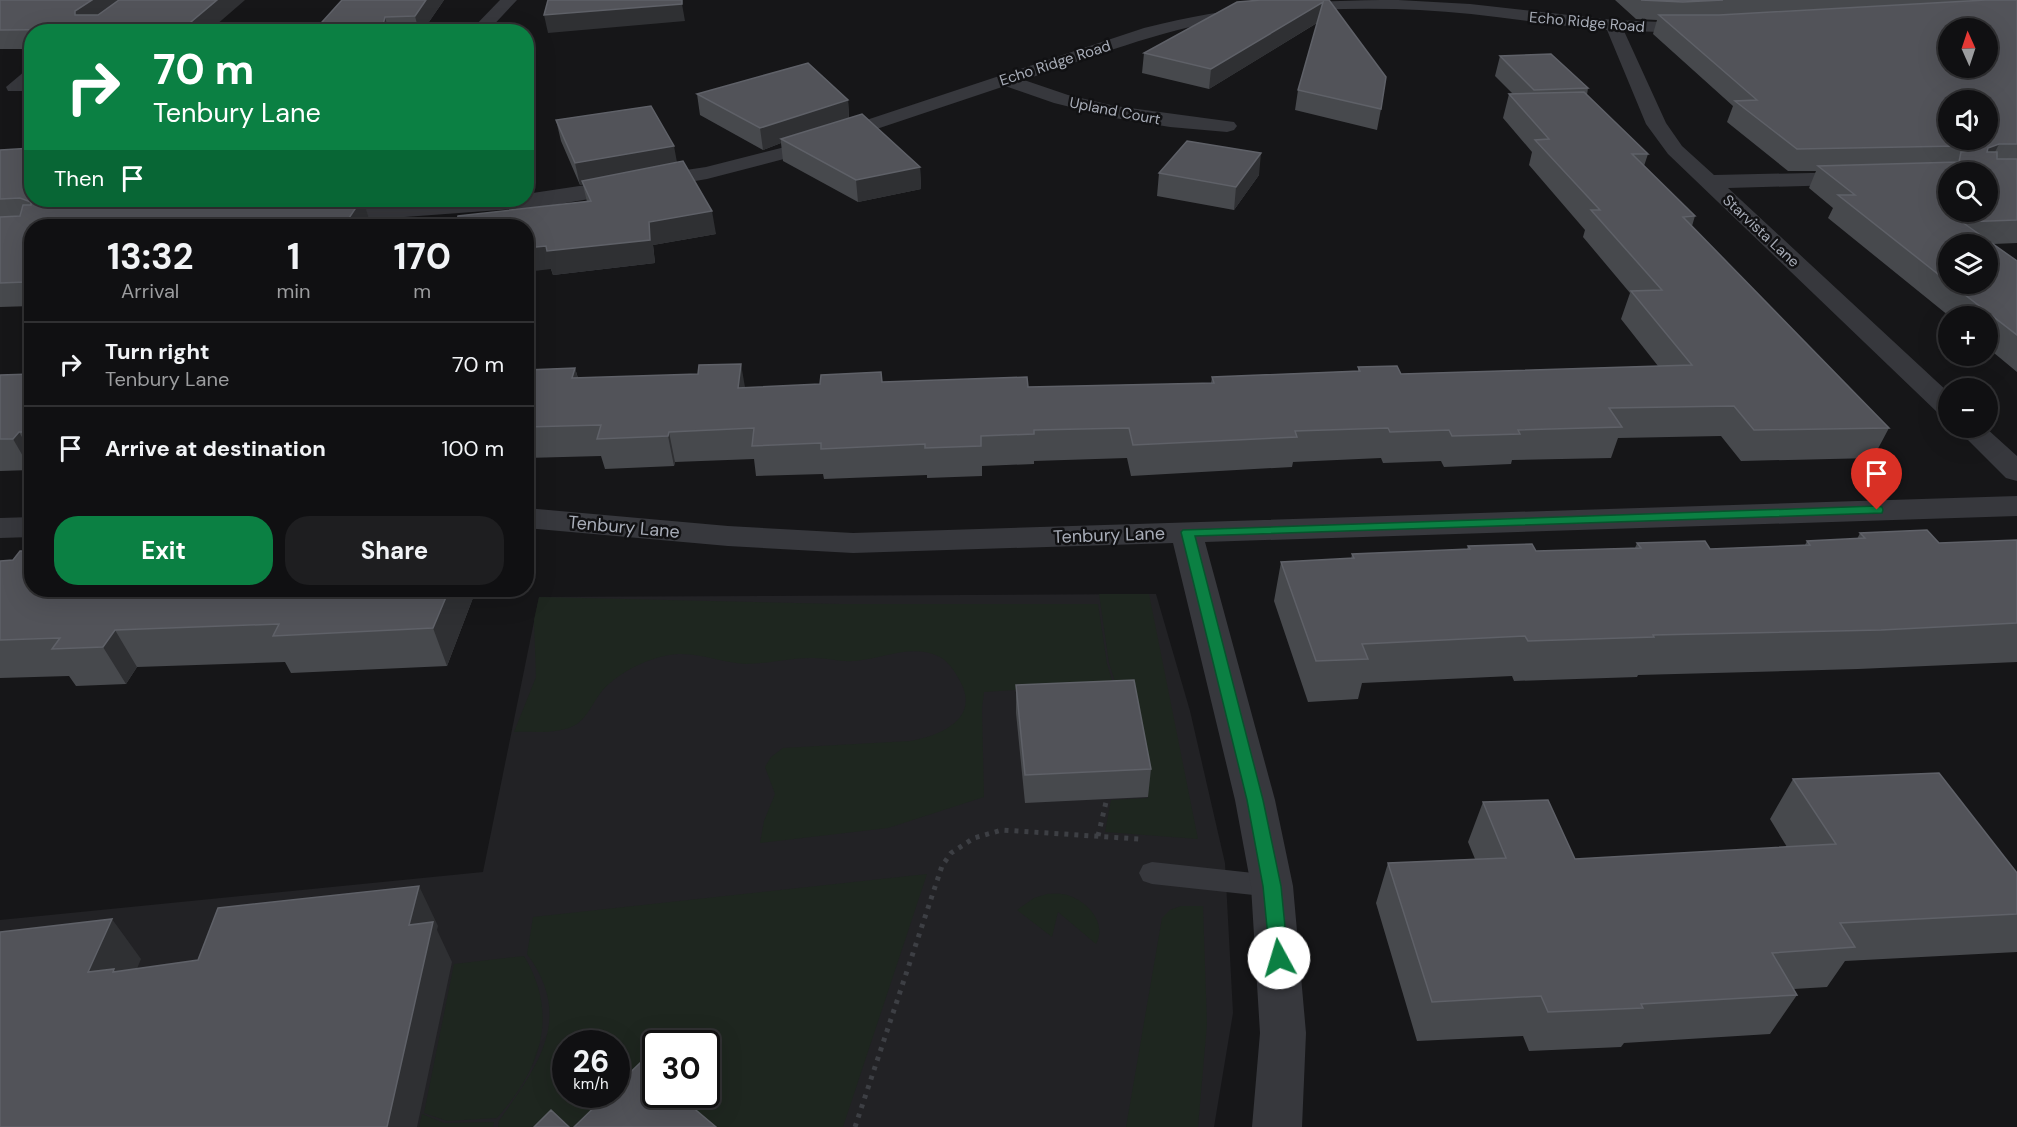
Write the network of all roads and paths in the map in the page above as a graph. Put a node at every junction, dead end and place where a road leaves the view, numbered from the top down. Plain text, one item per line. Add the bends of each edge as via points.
1 (509, 0) edge
2 (485, 24) edge
3 (1614, 27) junction
4 (1719, 27) edge
5 (1006, 80) junction
6 (24, 81) edge
7 (15, 87) dead end
8 (1227, 126) dead end
9 (1938, 176) edge
10 (1709, 182) junction
11 (534, 197) edge
12 (423, 207) edge
13 (300, 217) edge
14 (1938, 398) edge
15 (1981, 438) edge
16 (2017, 471) edge
17 (2017, 506) edge
18 (534, 519) edge
19 (24, 527) edge
20 (0, 528) edge
21 (1187, 532) junction
22 (1107, 798) dead end
23 (1098, 836) junction
24 (1146, 839) dead end
25 (1152, 873) dead end
26 (1272, 886) junction
27 (855, 1127) edge
28 (1277, 1127) edge

1 - 2 street
3 - 4 street, Echo Ridge Road
3 - 5 street, Echo Ridge Road via 1404,5 1325,4 1255,9 1161,29
3 - 10 street, Starvista Lane via 1656,124 1675,150
5 - 8 street, Upland Court via 1105,112
5 - 11 street, Echo Ridge Road via 751,163 604,191
6 - 7 street
9 - 10 street
10 - 14 street, Starvista Lane
12 - 13 street, Echo Ridge Road
15 - 16 street
17 - 21 street, Tenbury Lane
18 - 21 street, Tenbury Lane via 853,543
19 - 20 street
21 - 26 street via 1255,800
22 - 23 path
23 - 24 path
23 - 27 path via 1002,830 974,838 951,853 942,866
25 - 26 lane
26 - 28 street via 1283,1033

